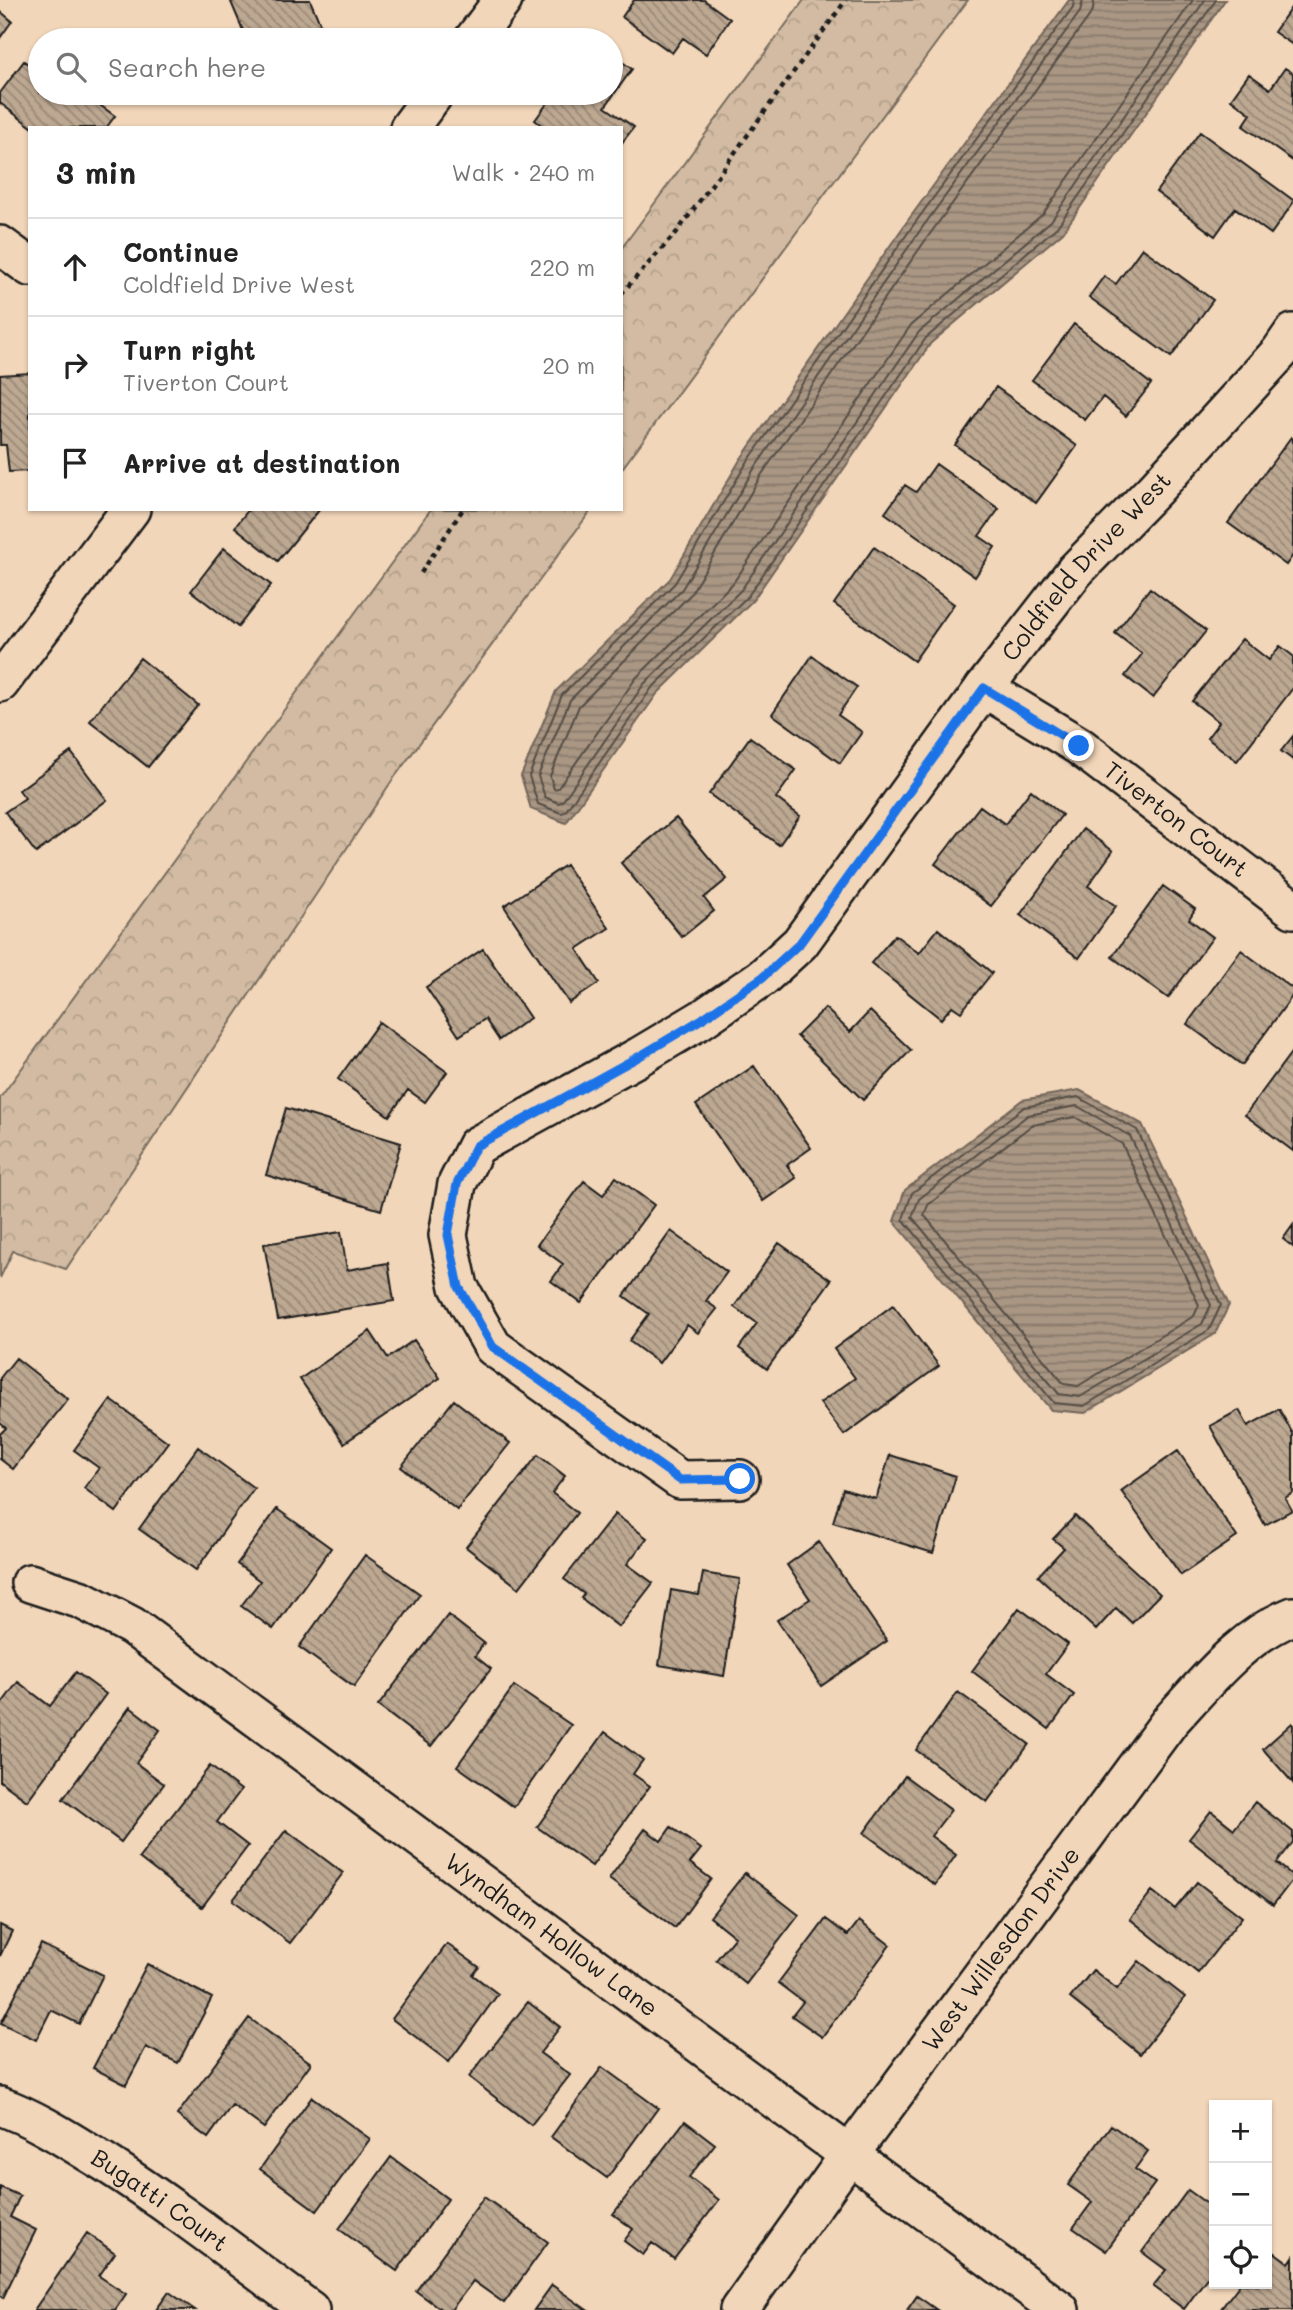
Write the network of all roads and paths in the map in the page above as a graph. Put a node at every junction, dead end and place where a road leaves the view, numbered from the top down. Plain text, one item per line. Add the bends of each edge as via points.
1 (846, 0) edge
2 (426, 105) edge
3 (411, 126) edge
4 (0, 245) edge
5 (28, 266) edge
6 (623, 292) edge
7 (1289, 348) edge
8 (129, 511) edge
9 (462, 511) edge
10 (421, 573) dead end
11 (0, 683) edge
12 (984, 688) junction
13 (1293, 909) edge
14 (740, 1479) dead end
15 (30, 1583) dead end
16 (1293, 1616) edge
17 (0, 2106) edge
18 (850, 2154) junction
19 (310, 2310) edge
20 (739, 2310) edge
21 (1060, 2310) edge

1 - 6 path via 677,232
2 - 3 street
4 - 5 street
7 - 12 street, Coldfield Drive West via 1075,571
8 - 11 street
9 - 10 path
12 - 13 street, Tiverton Court via 1079,746
12 - 14 street, Coldfield Drive West via 800,943 763,977 702,1019 476,1146 457,1184 448,1235 459,1287 493,1347 680,1480
15 - 18 street, Wyndham Hollow Lane via 82,1600 132,1626
16 - 18 street, West Willesdon Drive via 1270,1625 1221,1665 1170,1721
17 - 19 street, Bugatti Court via 78,2146 153,2193
18 - 20 street, West Willesdon Drive
18 - 21 street, Wyndham Hollow Lane

